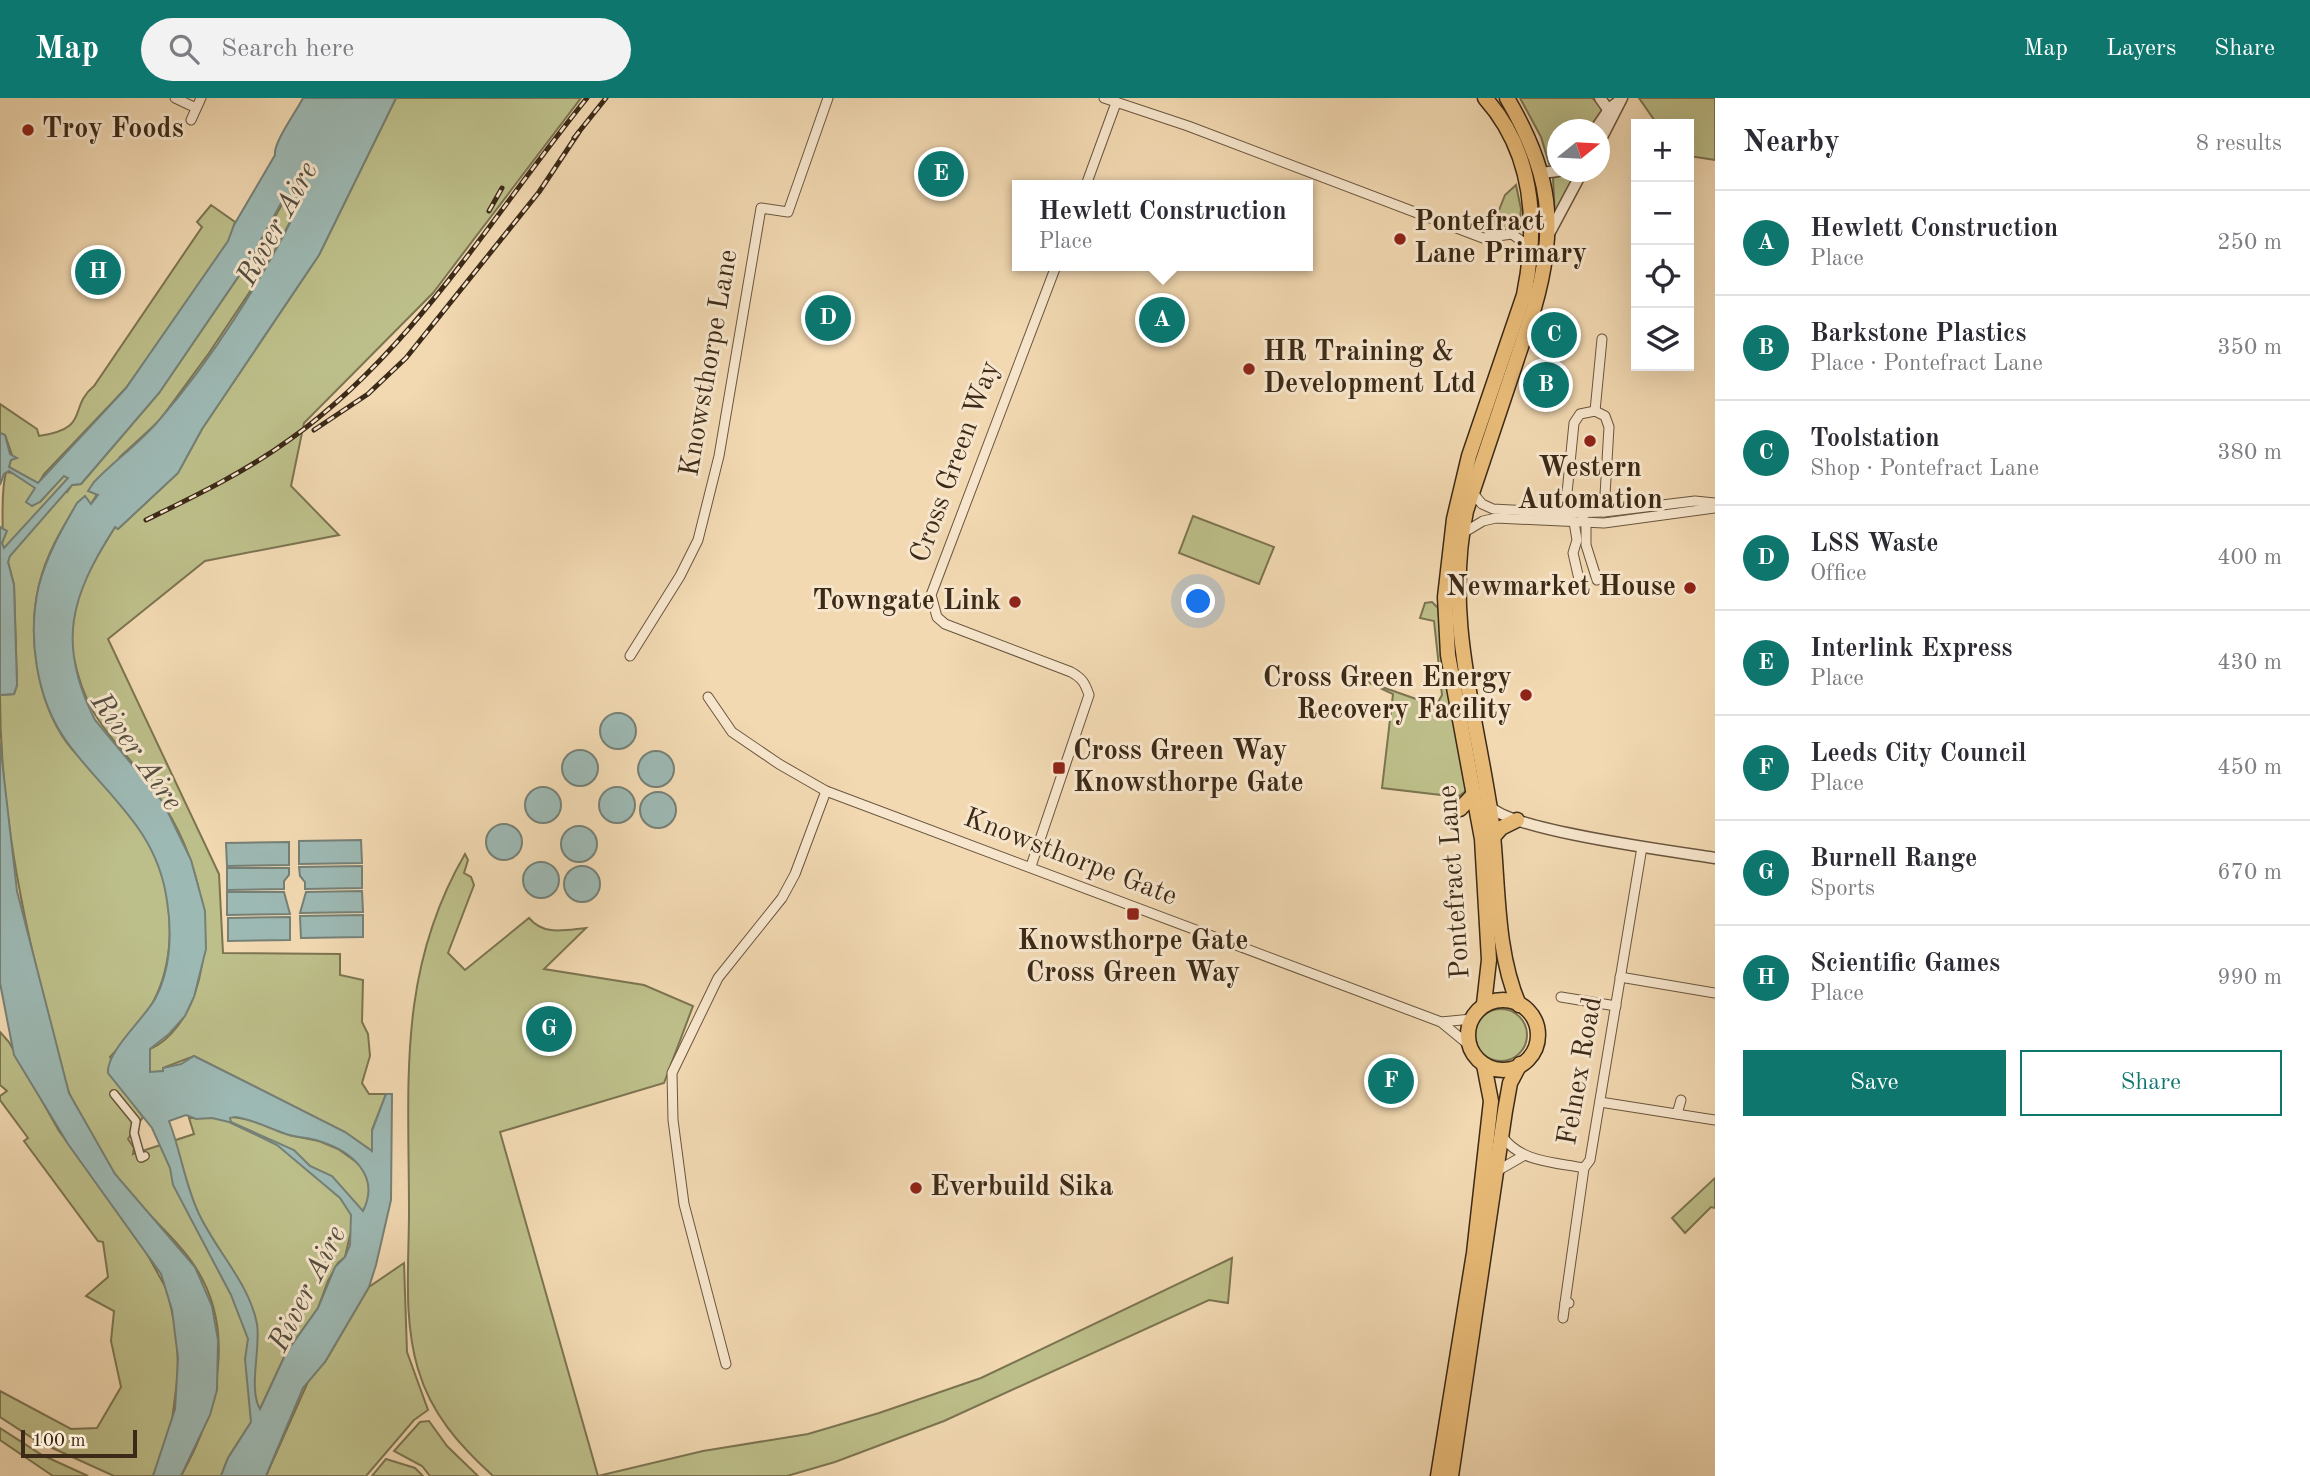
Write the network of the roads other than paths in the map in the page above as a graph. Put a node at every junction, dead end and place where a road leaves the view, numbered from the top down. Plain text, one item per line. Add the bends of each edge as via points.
1 (175, 98) edge
2 (201, 98) edge
3 (828, 98) edge
4 (1104, 98) edge
5 (1507, 98) edge
6 (1600, 98) edge
7 (1622, 99) edge
8 (1116, 103) junction
9 (1489, 103) edge
10 (196, 108) junction
11 (1611, 113) junction
12 (1605, 119) edge
13 (1609, 119) edge
14 (191, 120) dead end
15 (1531, 170) junction
16 (1547, 171) edge
17 (1088, 180) edge
18 (1577, 182) edge
19 (1550, 232) junction
20 (1531, 248) junction
21 (1054, 271) edge
22 (1602, 339) dead end
23 (1595, 411) junction
24 (1472, 492) junction
25 (1699, 506) junction
26 (1715, 506) edge
27 (1604, 512) junction
28 (1565, 513) junction
29 (1573, 522) junction
30 (1590, 523) junction
31 (1461, 534) junction
32 (1597, 580) dead end
33 (1581, 588) dead end
34 (630, 656) dead end
35 (708, 697) dead end
36 (826, 791) junction
37 (1475, 793) junction
38 (1489, 805) junction
39 (1460, 809) dead end
40 (1517, 820) junction
41 (1493, 837) junction
42 (1642, 847) junction
43 (1715, 858) edge
44 (1031, 866) junction
45 (1620, 977) junction
46 (1715, 993) edge
47 (1561, 997) dead end
48 (1484, 1004) junction
49 (1519, 1005) junction
50 (1616, 1006) junction
51 (1472, 1019) junction
52 (1441, 1021) junction
53 (1469, 1045) junction
54 (1484, 1065) junction
55 (1520, 1065) junction
56 (114, 1094) dead end
57 (1681, 1100) dead end
58 (1600, 1102) junction
59 (1677, 1114) junction
60 (1715, 1120) edge
61 (1502, 1136) junction
62 (145, 1156) dead end
63 (1523, 1156) junction
64 (1584, 1168) junction
65 (1497, 1171) junction
66 (1563, 1318) dead end
67 (726, 1364) dead end
68 (1438, 1476) edge
69 (1451, 1476) edge

1 - 10 street
2 - 10 street
3 - 34 street, Knowsthorpe Lane via 788,212 761,208 719,456 698,540
4 - 8 street
5 - 15 highway via 1505,107
6 - 11 street
7 - 11 street
8 - 17 street
8 - 20 street via 1483,238 1512,234
9 - 15 highway, Pontefract Lane
10 - 14 street
11 - 12 street
11 - 13 street
15 - 16 street
15 - 19 highway, Pontefract Lane
15 - 20 highway, Pontefract Lane via 1536,190
18 - 19 street, Pontefract Lane
19 - 24 highway, Pontefract Lane via 1534,309
20 - 37 highway, Pontefract Lane via 1524,295 1462,484 1438,597
21 - 44 street, Cross Green Way via 931,595 937,617 946,624 1071,672 1086,686 1089,695
22 - 23 street
23 - 27 street via 1605,416 1609,427
23 - 28 street via 1580,414 1574,422
24 - 28 street via 1493,509
24 - 31 highway, Pontefract Lane
25 - 26 street
25 - 27 street
25 - 30 street
27 - 28 street
27 - 30 street
28 - 30 street
29 - 30 street
29 - 31 street via 1496,518
29 - 33 street via 1577,540 1573,553
30 - 32 street via 1586,545
31 - 38 highway, Pontefract Lane via 1460,647
35 - 36 street, Knowsthorpe Gate via 732,732
36 - 44 street, Knowsthorpe Gate
36 - 67 street via 796,874 718,978 672,1073 684,1204
37 - 39 highway
37 - 48 highway, Pontefract Lane via 1488,912 1489,970
38 - 40 street via 1498,814
38 - 41 highway, Pontefract Lane
40 - 41 highway
40 - 42 street
41 - 49 highway, Pontefract Lane via 1507,965
42 - 43 street
42 - 45 street, Felnex Road
44 - 52 street, Knowsthorpe Gate
45 - 46 street
45 - 50 street, Felnex Road
47 - 50 street
48 - 49 highway
48 - 51 highway
49 - 55 highway via 1533,1016 1539,1036 1533,1054
50 - 58 street, Felnex Road
51 - 52 street, Knowsthorpe Gate
51 - 53 highway via 1466,1033
52 - 53 street, Knowsthorpe Gate
53 - 54 highway
54 - 55 highway
54 - 68 highway via 1491,1101 1474,1253
55 - 61 highway via 1510,1083
56 - 62 street via 136,1121 134,1133 141,1158
57 - 59 street
58 - 59 street
58 - 64 street, Felnex Road via 1590,1160
59 - 60 street
61 - 63 street
61 - 65 highway
63 - 64 street
63 - 65 street
64 - 66 street, Felnex Road
65 - 69 highway

